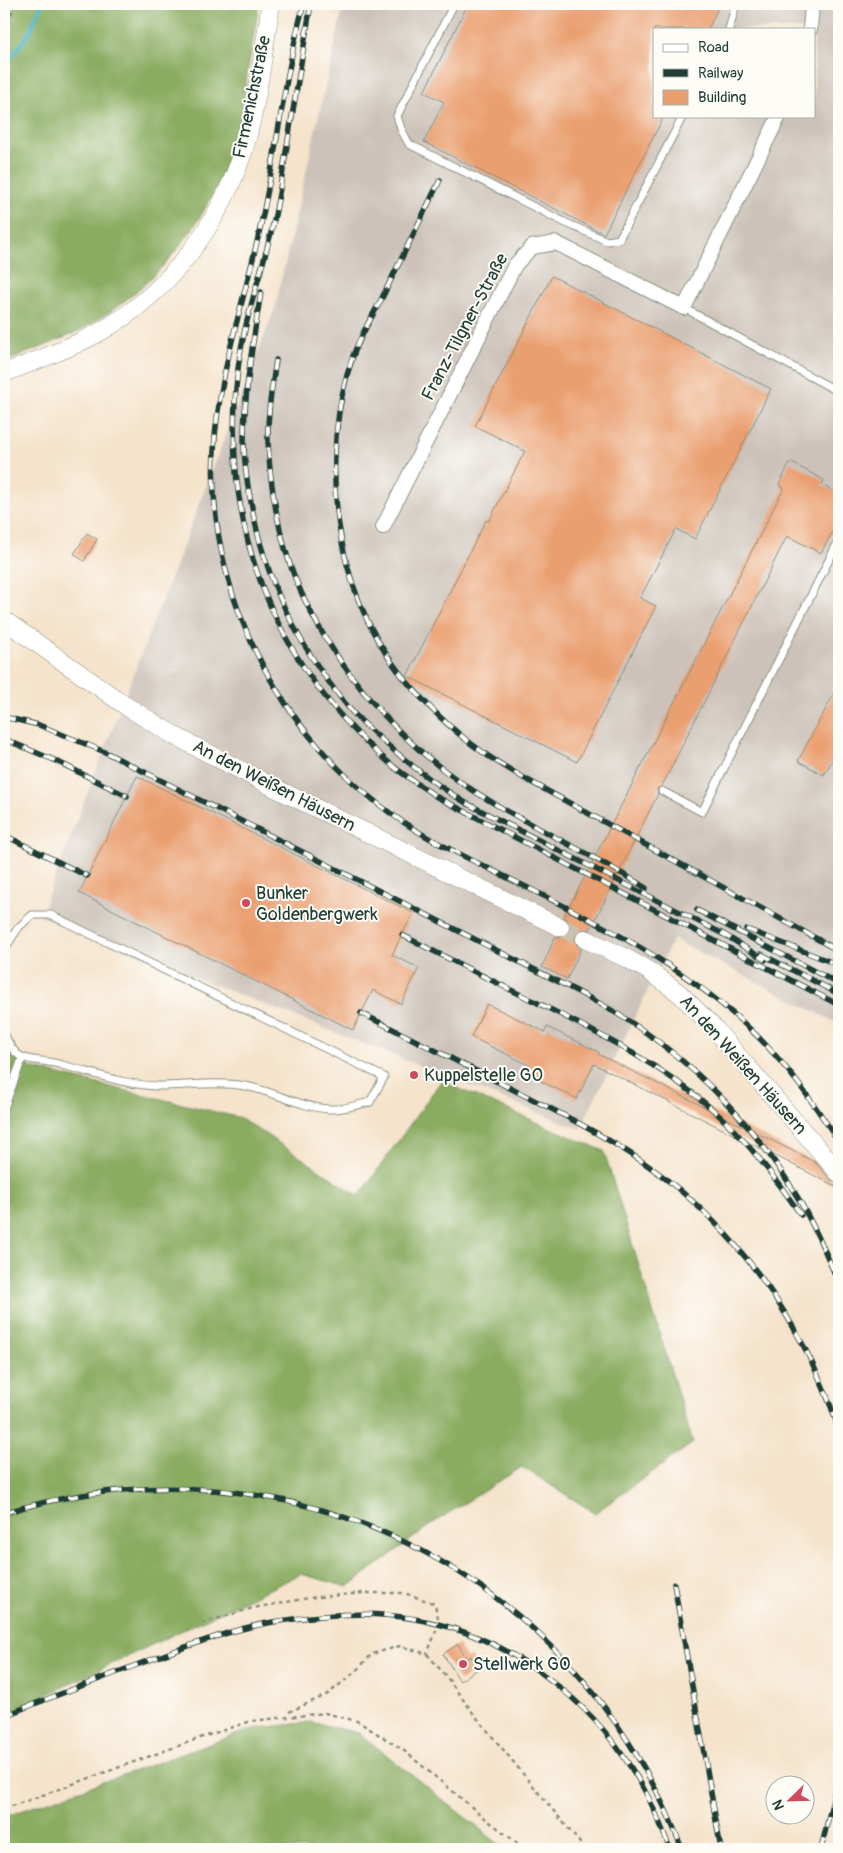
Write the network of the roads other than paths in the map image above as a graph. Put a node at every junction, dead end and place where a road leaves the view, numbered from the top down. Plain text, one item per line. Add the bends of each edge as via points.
1 (271, 4) edge
2 (454, 4) edge
3 (736, 4) edge
4 (812, 4) edge
5 (729, 28) edge
6 (810, 28) edge
7 (682, 118) edge
8 (778, 118) edge
9 (684, 308) junction
10 (4, 373) edge
11 (839, 392) edge
12 (383, 527) dead end
13 (839, 540) edge
14 (4, 620) edge
15 (662, 791) dead end
16 (560, 927) tunnel mouth
17 (585, 939) tunnel mouth
18 (4, 950) edge
19 (4, 1034) edge
20 (22, 1058) junction
21 (4, 1108) edge
22 (839, 1173) edge

1 - 10 street, Firmenichstraße via 244,150 222,202 193,248 157,289 116,322 60,352
2 - 7 lane via 397,116 401,129 409,144 566,223 606,241 618,239
3 - 5 lane
4 - 6 street
8 - 9 street
9 - 11 lane
9 - 12 street, Franz-Tilgner-Straße via 556,243 532,247 514,265
13 - 15 lane via 702,812
14 - 16 street, An den Weißen Häusern via 174,736
17 - 22 street, An den Weißen Häusern via 649,971 679,993 713,1027
18 - 20 lane via 18,928 32,915 52,915 384,1077 370,1102 329,1109 245,1086 216,1083 157,1086 120,1082 60,1064
19 - 20 lane via 10,1048
20 - 21 lane

